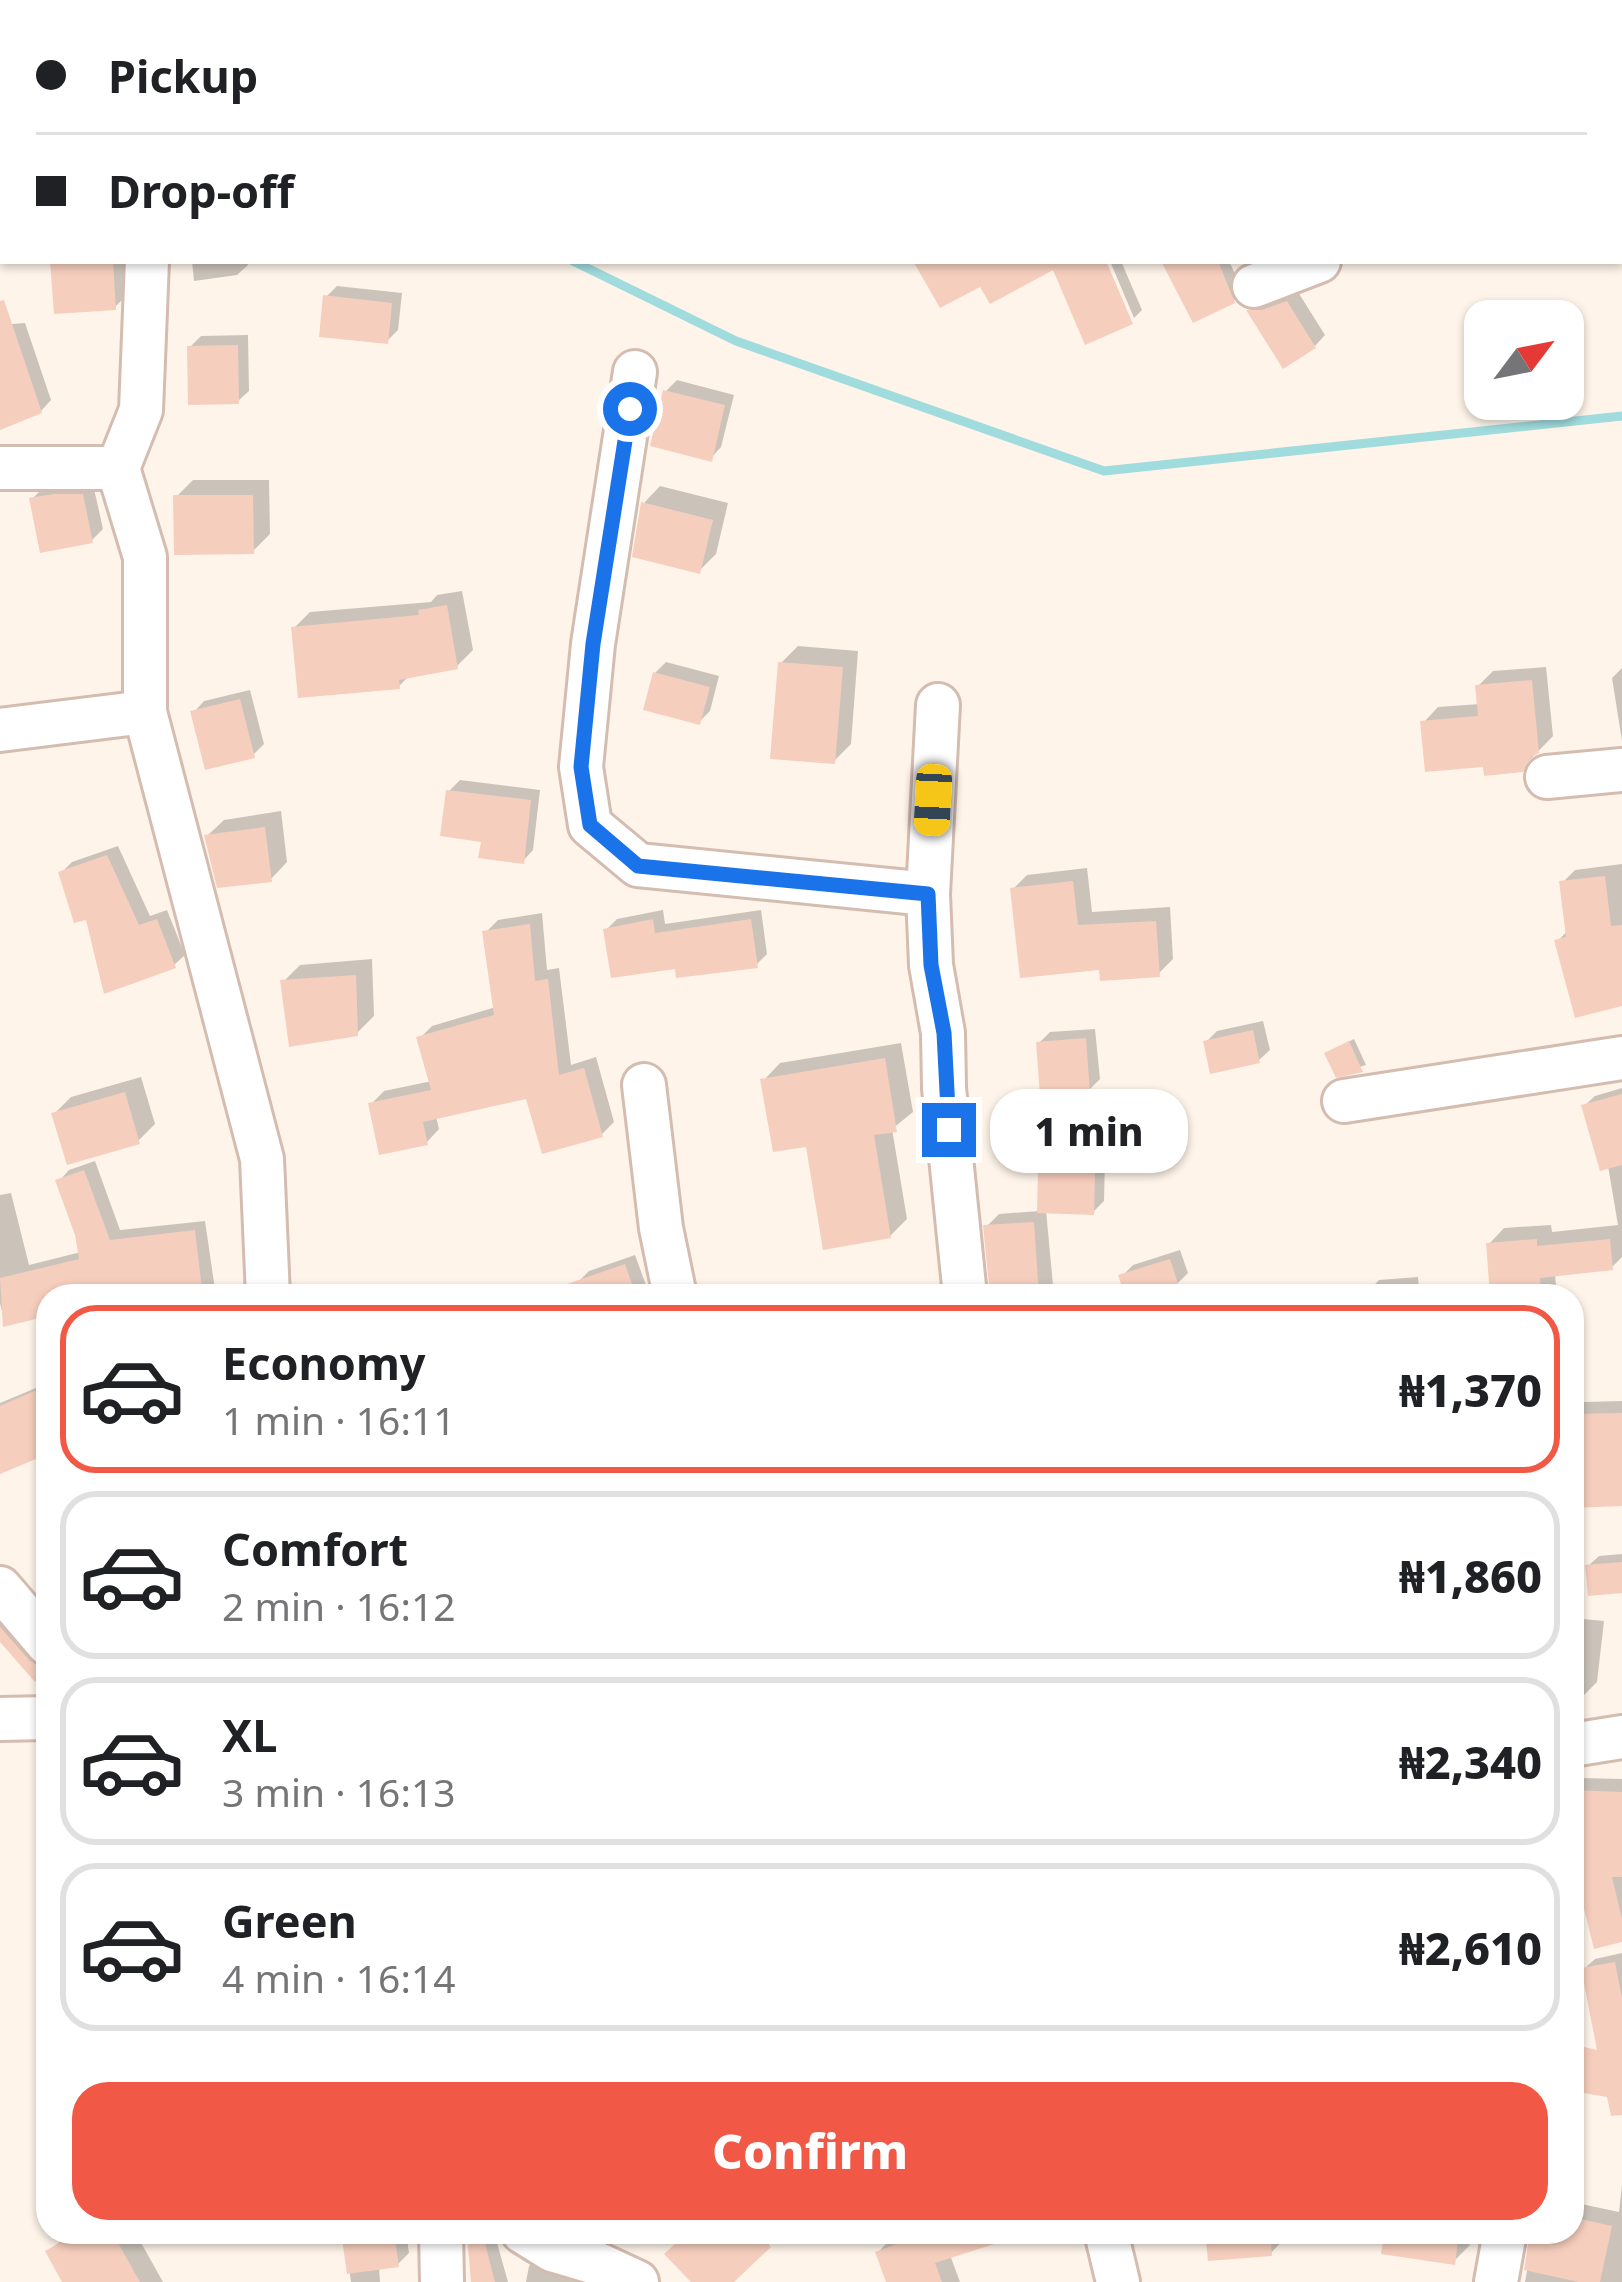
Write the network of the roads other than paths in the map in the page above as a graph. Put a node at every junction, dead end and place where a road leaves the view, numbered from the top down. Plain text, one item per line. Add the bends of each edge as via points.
1 (147, 264) edge
2 (1311, 264) edge
3 (1254, 286) dead end
4 (635, 372) dead end
5 (0, 468) edge
6 (118, 468) junction
7 (938, 705) dead end
8 (146, 712) junction
9 (0, 730) edge
10 (1622, 770) edge
11 (1546, 778) dead end
12 (928, 894) junction
13 (1622, 1058) edge
14 (644, 1085) dead end
15 (1344, 1101) dead end
16 (267, 1284) edge
17 (673, 1284) edge
18 (964, 1284) edge
19 (0, 1588) edge
20 (36, 1630) edge
21 (36, 1718) edge
22 (0, 1719) edge
23 (1622, 1737) edge
24 (1584, 1742) edge
25 (441, 2244) edge
26 (542, 2244) edge
27 (1109, 2244) edge
28 (1503, 2244) edge
29 (442, 2282) edge
30 (637, 2282) edge
31 (1118, 2282) edge
32 (1496, 2282) edge

1 - 6 street via 141,410
2 - 3 street
4 - 12 street via 593,644 581,767 590,825 638,866
5 - 6 street
6 - 8 street via 145,557
7 - 12 street
8 - 9 street
8 - 16 street via 262,1160
10 - 11 street
12 - 18 street
13 - 15 street
14 - 17 street
19 - 20 street
21 - 22 street
23 - 24 street
25 - 29 street
26 - 30 street
27 - 31 street
28 - 32 street

